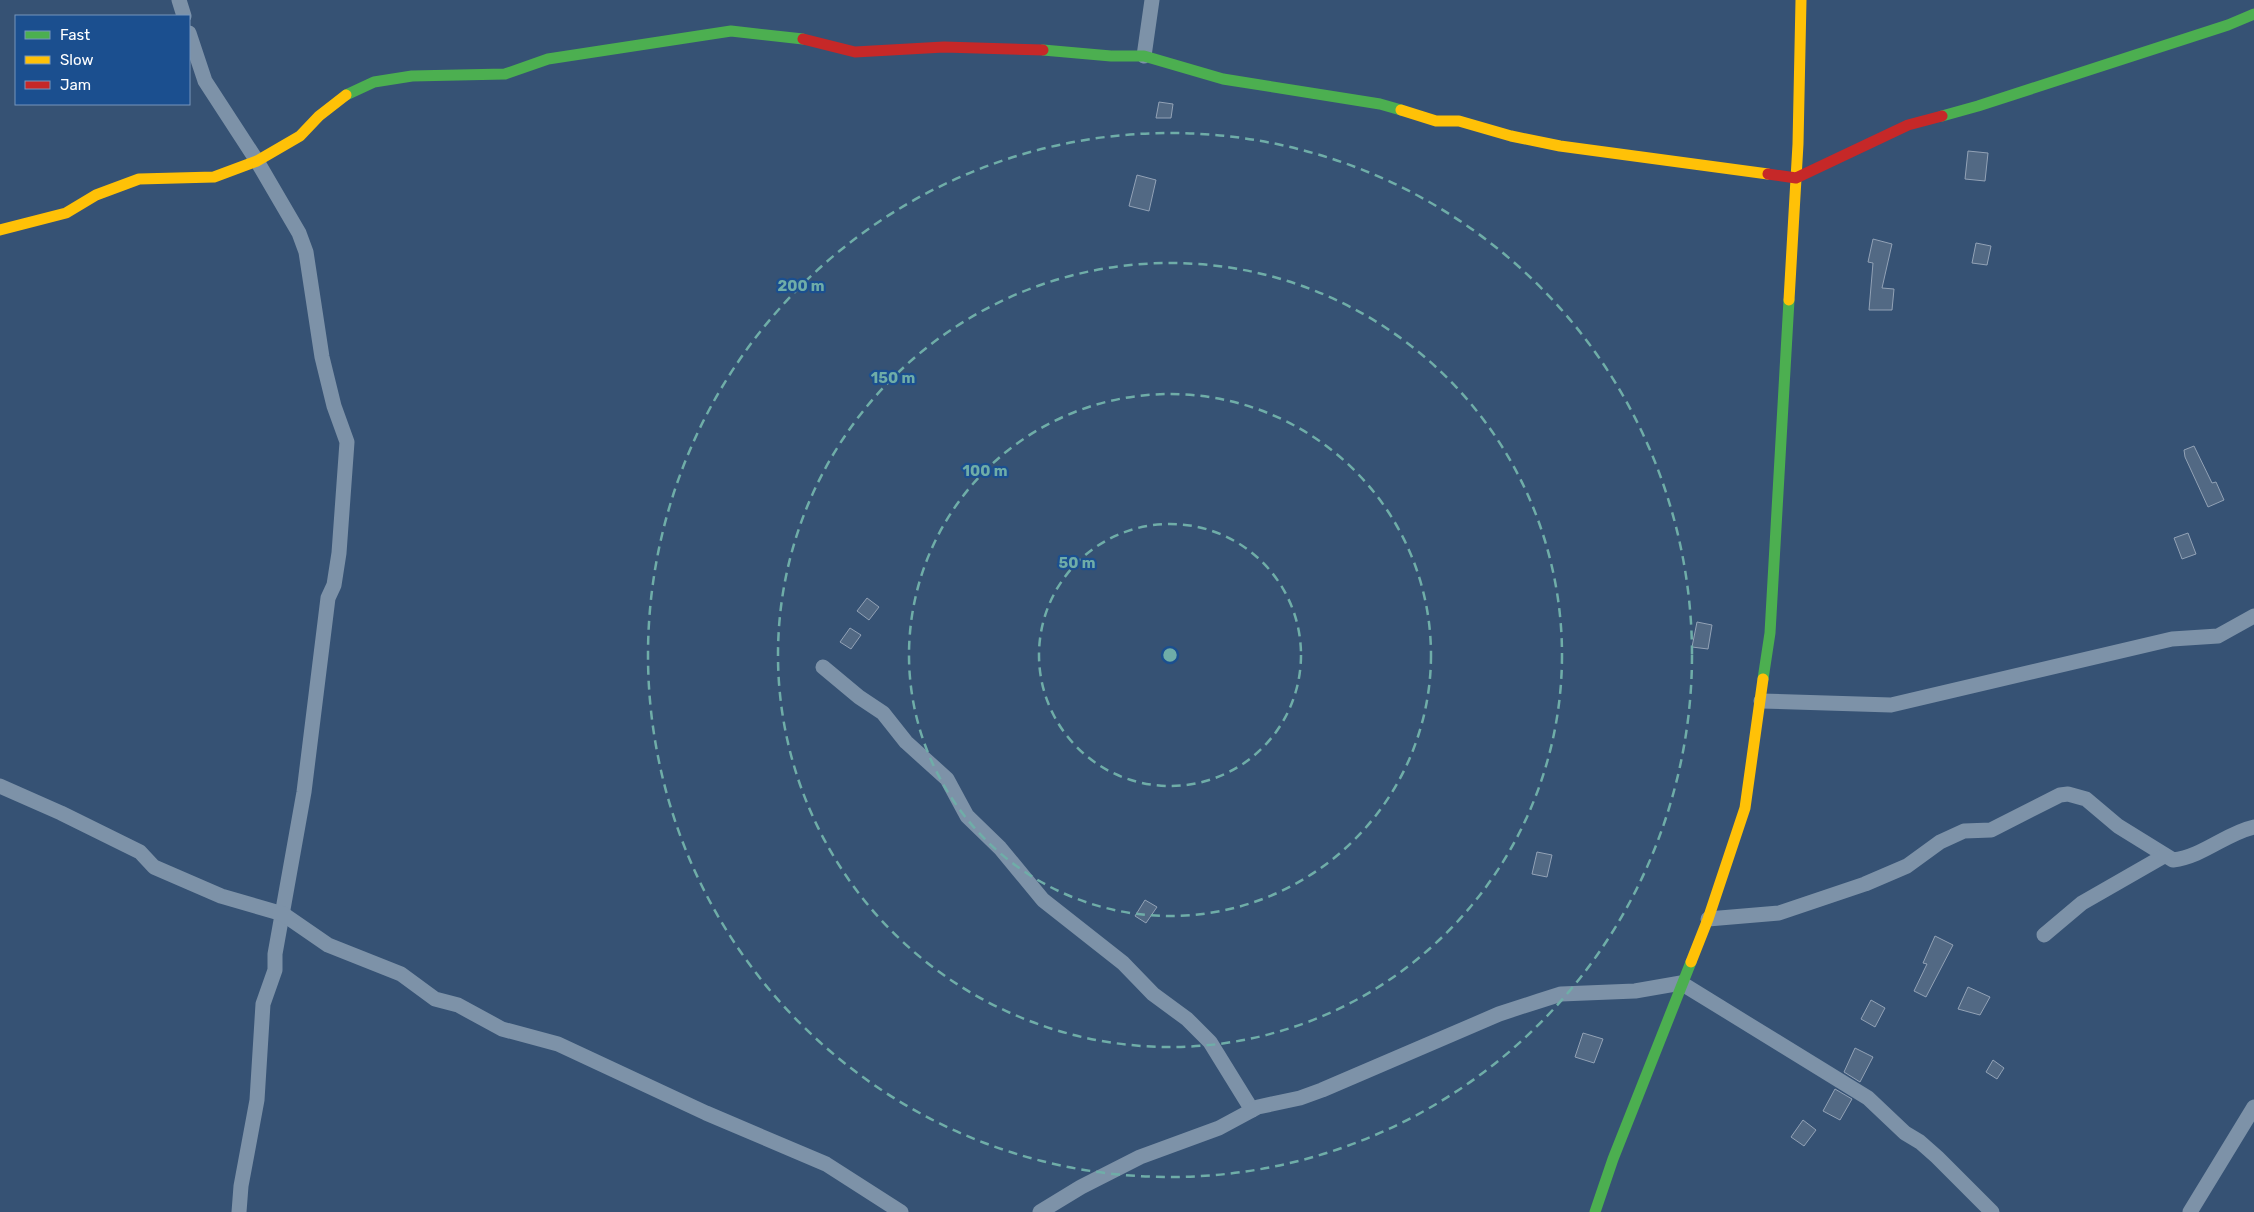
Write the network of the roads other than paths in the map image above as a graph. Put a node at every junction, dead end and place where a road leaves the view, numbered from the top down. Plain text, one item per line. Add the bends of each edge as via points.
1 (179, 0) edge
2 (1152, 0) edge
3 (1801, 0) edge
4 (2254, 14) edge
5 (184, 15) edge
6 (190, 37) edge
7 (1144, 56) junction
8 (257, 161) junction
9 (1796, 178) junction
10 (0, 230) edge
11 (2254, 616) edge
12 (823, 667) dead end
13 (1760, 701) junction
14 (0, 786) edge
15 (2254, 827) edge
16 (2164, 856) junction
17 (283, 914) junction
18 (1708, 920) junction
19 (2044, 935) dead end
20 (1681, 983) junction
21 (2254, 1107) edge
22 (1252, 1110) junction
23 (239, 1212) edge
24 (901, 1212) edge
25 (1040, 1212) edge
26 (1595, 1212) edge
27 (1992, 1212) edge
28 (2190, 1212) edge

1 - 5 street
2 - 7 street
3 - 9 street
4 - 9 street via 2006,97 1908,125
6 - 8 street via 205,82
7 - 8 street via 944,47 855,52 792,36 722,32 548,59 505,74 412,76 374,82 345,95 300,136
7 - 9 street via 1223,79 1380,104 1436,121 1458,121 1560,146
8 - 10 street via 214,177 139,179 96,194 66,213
8 - 17 street via 299,233 306,252 322,356 347,442 339,553 334,585 328,598 304,792
9 - 13 street via 1770,633
11 - 13 street via 2218,636 2172,639 1891,705
12 - 22 street via 883,713 906,742 947,779 968,816 1000,848 1043,900 1122,963 1210,1042
13 - 18 street via 1745,808
14 - 17 street via 140,852 154,867 221,896
15 - 16 street via 2182,859
16 - 18 street via 2118,826 2086,799 2060,795 1991,830 1964,831 1940,842 1907,866 1865,884 1779,913
16 - 19 street via 2082,903
17 - 23 street via 275,970 263,1004 257,1100
17 - 24 street via 328,945 401,974 436,999 458,1005 502,1029 558,1044 826,1164
18 - 20 street
20 - 22 street via 1635,991 1561,994 1499,1014 1322,1090
20 - 26 street
20 - 27 street via 1868,1098 1937,1157
21 - 28 street
22 - 25 street via 1219,1128 1140,1158 1081,1187

